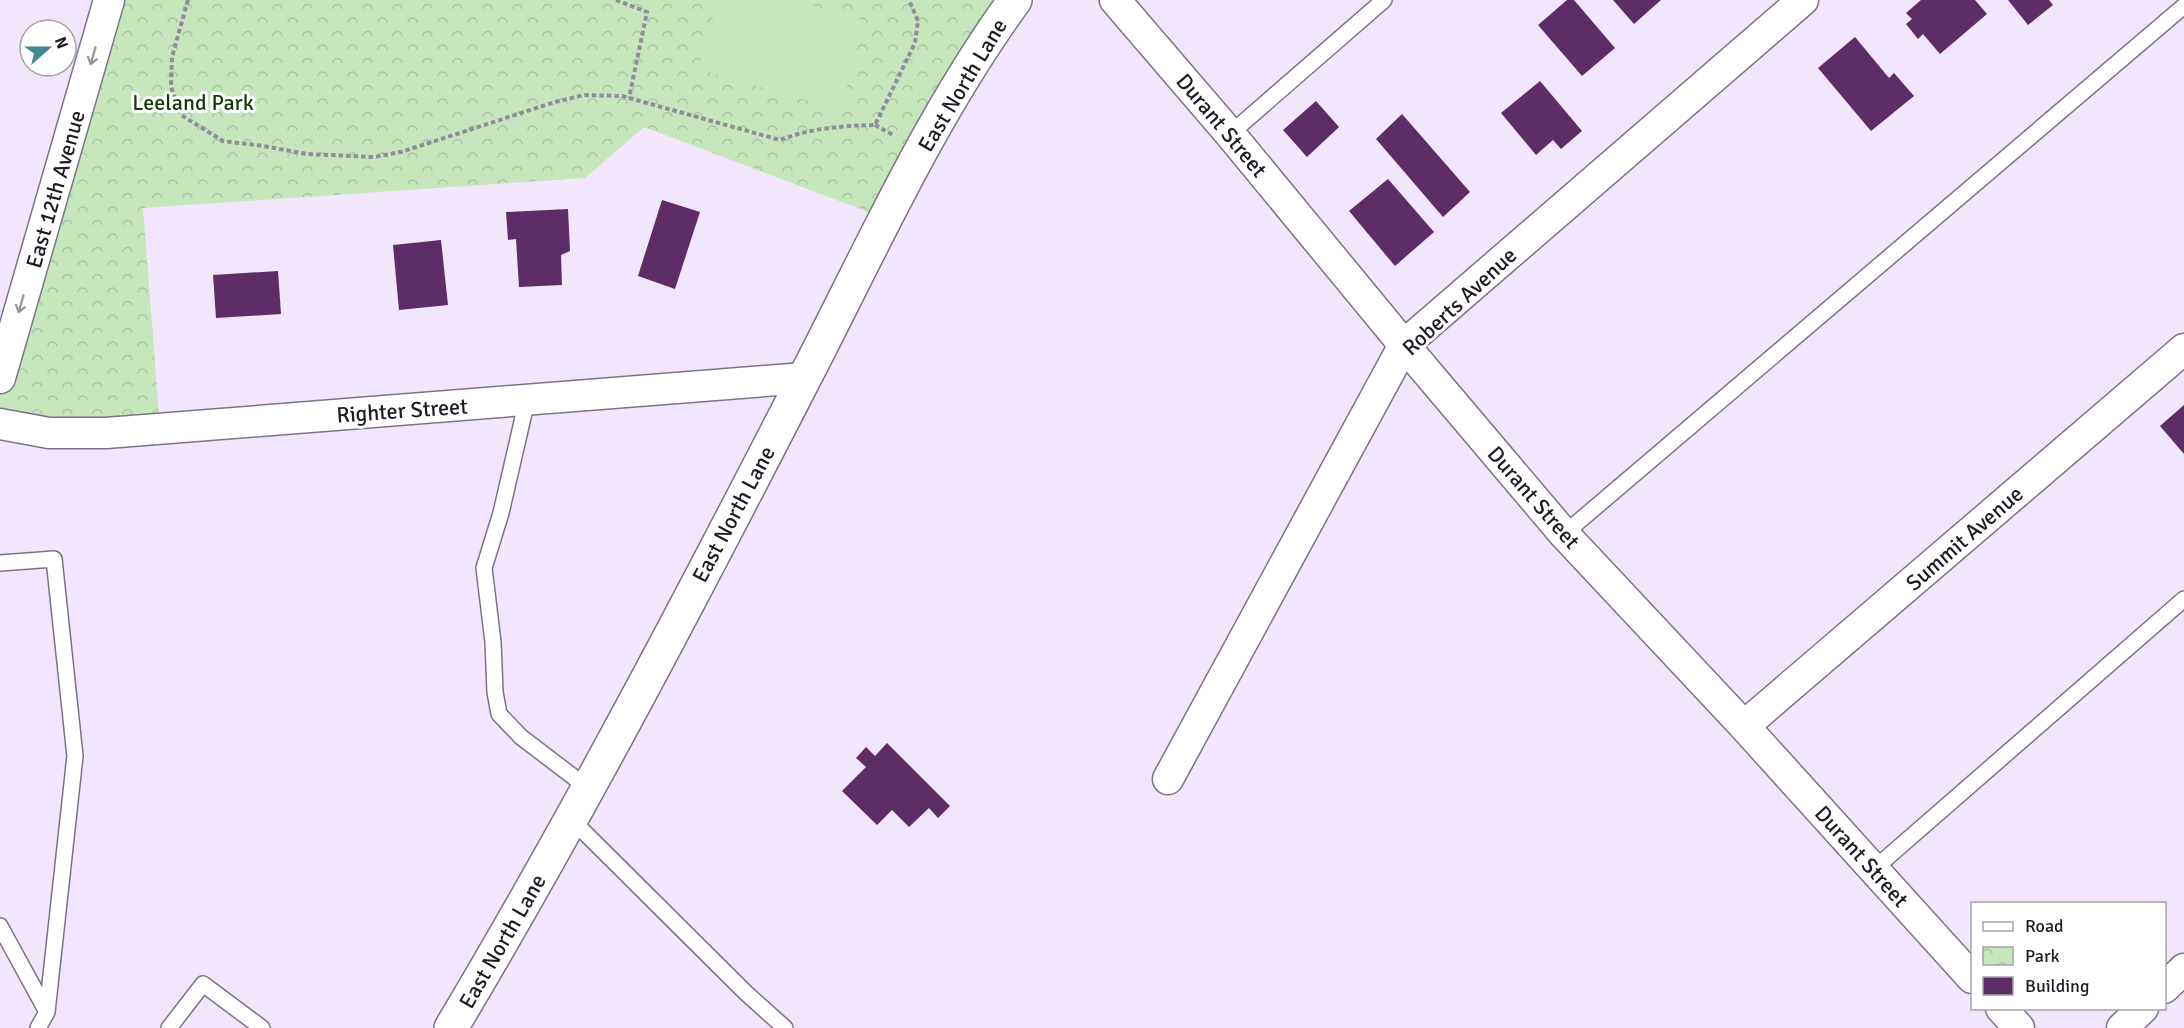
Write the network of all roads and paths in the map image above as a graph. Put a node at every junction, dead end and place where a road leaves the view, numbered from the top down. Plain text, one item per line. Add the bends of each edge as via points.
1 (109, 0) edge
2 (188, 0) edge
3 (616, 0) edge
4 (909, 0) edge
5 (1016, 0) edge
6 (1115, 0) edge
7 (1384, 0) edge
8 (1803, 0) edge
9 (2184, 6) edge
10 (629, 98) junction
11 (1230, 134) junction
12 (1404, 345) junction
13 (2184, 349) edge
14 (0, 378) edge
15 (804, 378) junction
16 (527, 400) junction
17 (0, 424) edge
18 (1564, 534) junction
19 (0, 563) edge
20 (2184, 599) edge
21 (1744, 726) junction
22 (1168, 779) dead end
23 (588, 788) junction
24 (571, 819) junction
25 (1874, 869) junction
26 (0, 926) edge
27 (2184, 969) edge
28 (1971, 977) edge
29 (2166, 986) edge
30 (2003, 1010) edge
31 (2141, 1010) edge
32 (47, 1011) junction
33 (38, 1028) edge
34 (169, 1028) edge
35 (262, 1028) edge
36 (451, 1028) edge
37 (785, 1028) edge
38 (2019, 1028) edge
39 (2122, 1028) edge

1 -> 14 street, East 12th Avenue
2 - 10 path via 172,57 171,87 181,115 222,141 307,154 374,157 584,95
3 - 10 path via 647,12
4 - 10 path via 918,21 915,43 875,125 803,131 780,140
5 - 15 street, East North Lane via 983,45 916,160
6 - 11 street, Durant Street
7 - 11 lane
8 - 12 street, Roberts Avenue
9 - 18 lane
11 - 12 street, Durant Street
12 - 18 street, Durant Street
12 - 22 street, Roberts Avenue
13 - 21 street, Summit Avenue
15 - 16 street, Righter Street
15 - 23 street, East North Lane
16 - 17 street, Righter Street via 106,433 49,433
16 - 23 lane via 484,568 495,693 499,714 521,737
18 - 21 street, Durant Street
19 - 32 lane via 54,559 75,756
20 - 25 lane
21 - 25 street, Durant Street
23 - 24 street, East North Lane
24 - 36 street, East North Lane
24 - 37 lane
25 - 28 street, Durant Street
26 - 32 lane
27 - 29 street
30 - 38 street
31 - 39 street
32 - 33 lane
34 - 35 lane via 203,984

